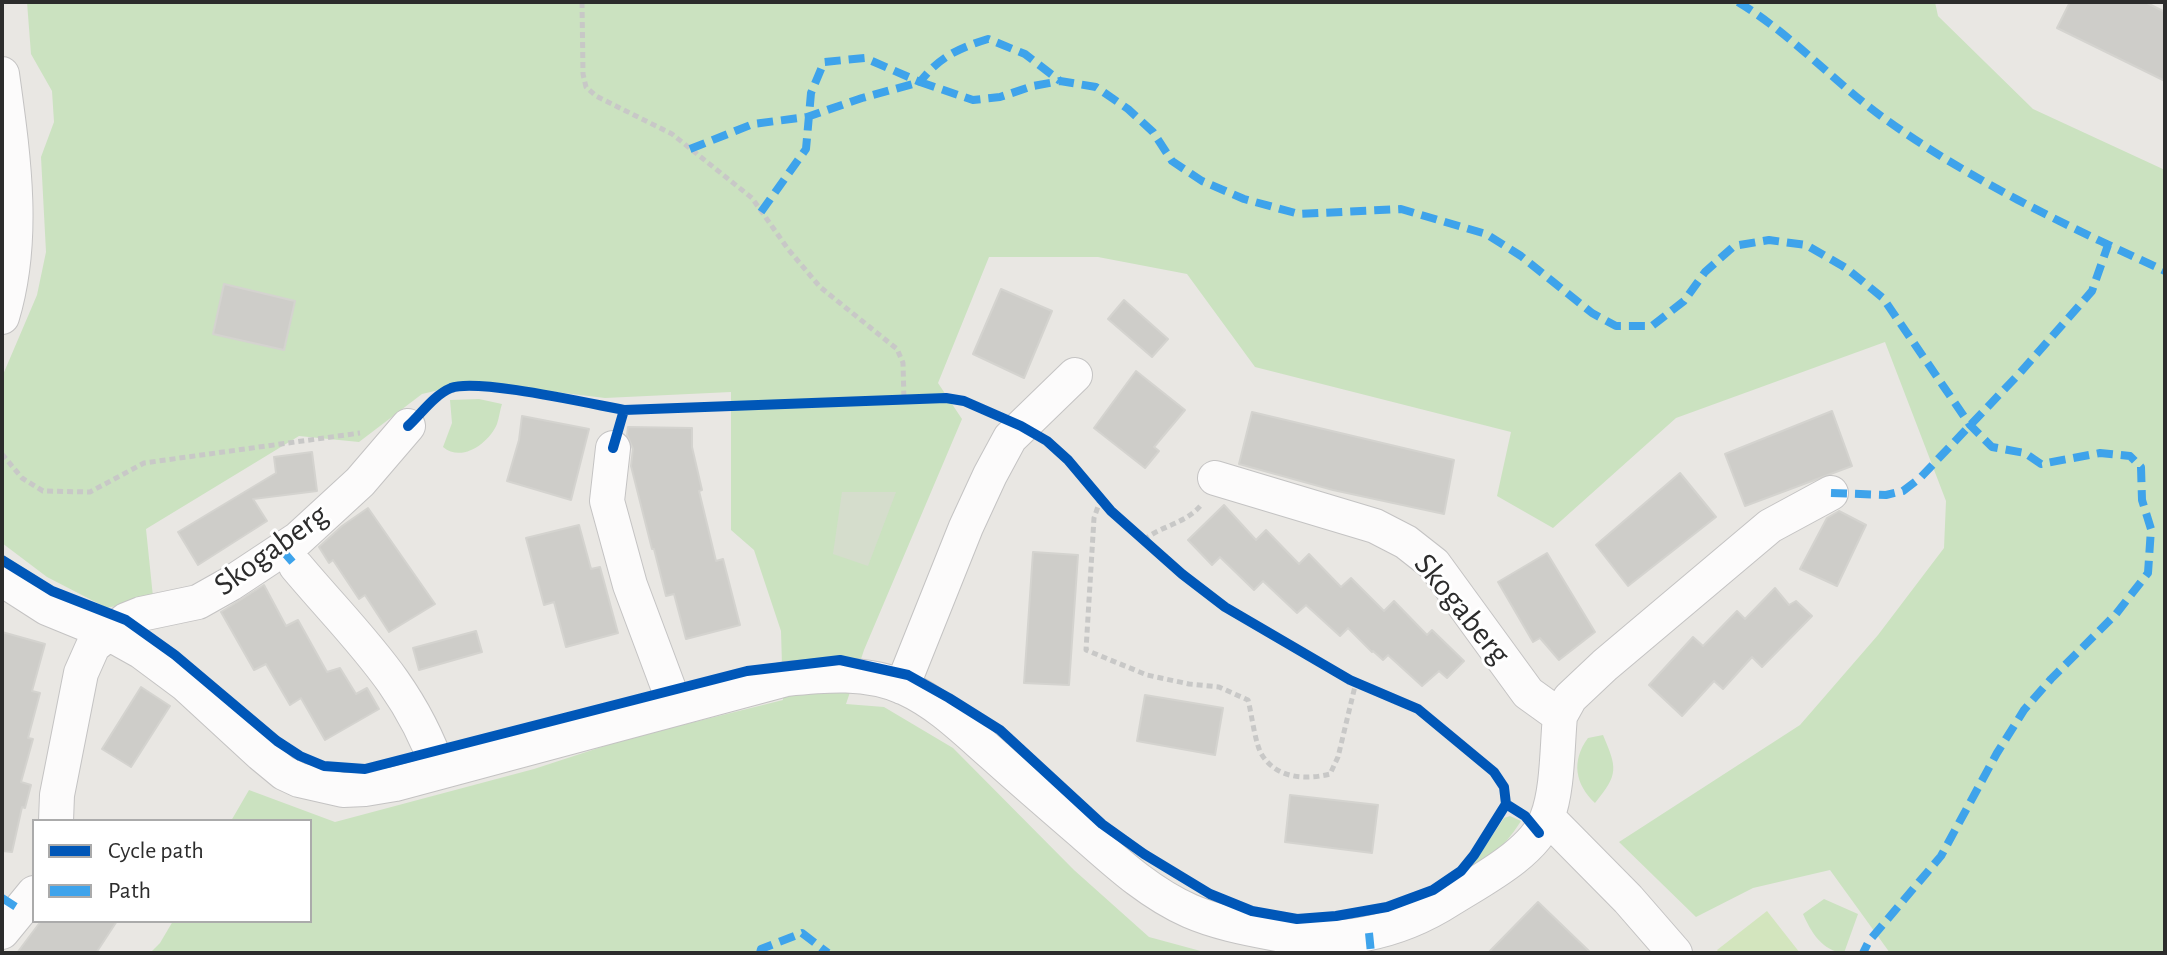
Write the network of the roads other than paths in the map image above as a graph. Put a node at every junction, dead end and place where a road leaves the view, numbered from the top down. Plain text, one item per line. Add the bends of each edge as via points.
1 (2, 74) edge
2 (2, 317) edge
3 (1075, 375) dead end
4 (408, 426) road end
5 (613, 448) dead end
6 (1215, 478) road end
7 (1831, 493) dead end
8 (296, 566) dead end
9 (2, 579) edge
10 (108, 633) junction
11 (902, 687) junction
12 (676, 708) junction
13 (1560, 716) junction
14 (439, 771) junction
15 (1548, 818) junction
16 (56, 819) edge
17 (32, 895) edge
18 (2, 932) edge
19 (1661, 948) edge

1 - 2 street via 15,201 14,253
3 - 11 street via 1010,438 966,527
4 - 10 street, Skogaberg via 360,482 298,539 198,602 141,614
5 - 12 street via 607,501 629,583
6 - 13 street, Skogaberg via 1375,526 1406,542 1434,564 1528,693
7 - 13 street via 1770,526 1605,665 1570,698
8 - 14 street, Skogaberg via 386,669 410,704
9 - 10 street via 47,608
10 - 14 street via 185,684 261,754 299,780 319,787 365,789
10 - 16 street, Skogaberg via 93,646 81,673
11 - 12 street via 865,676 823,675 786,679
11 - 15 street via 937,706 1119,865 1191,911 1245,928 1340,938 1387,931 1444,904 1497,870 1539,833
12 - 14 street
13 - 15 street
15 - 19 street
17 - 18 street

